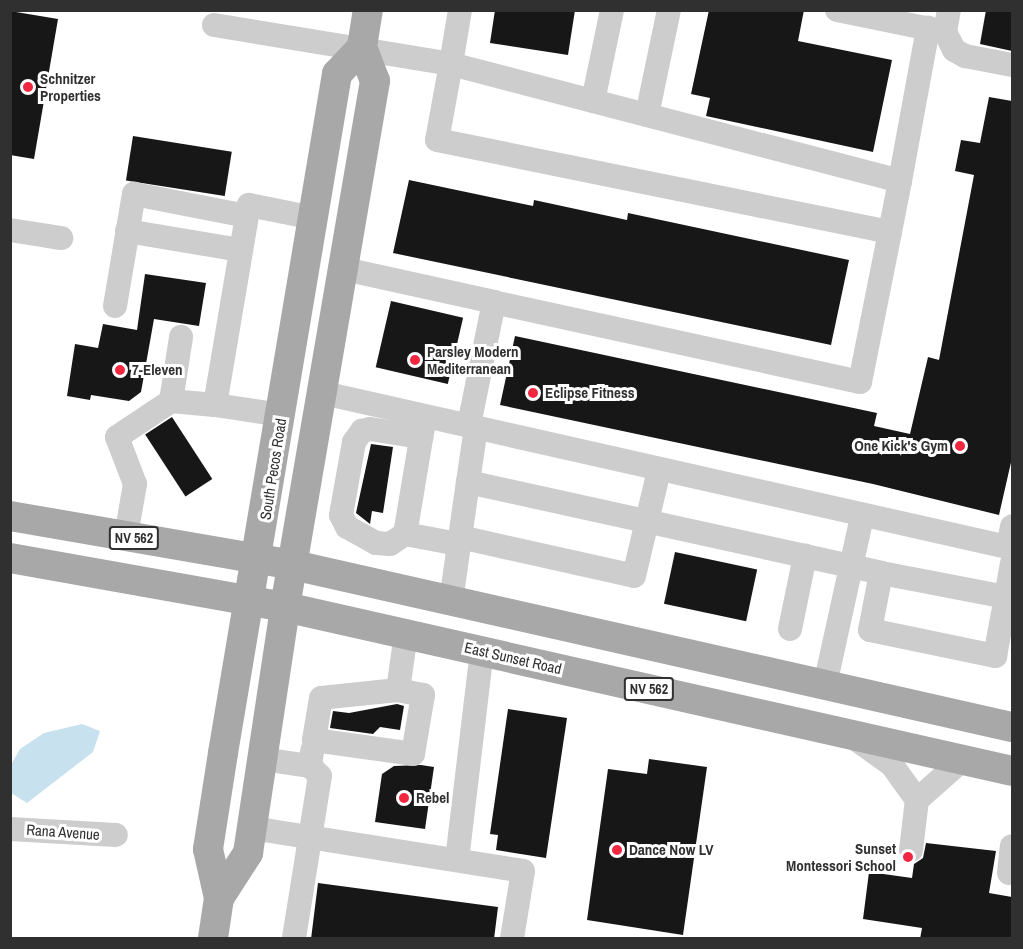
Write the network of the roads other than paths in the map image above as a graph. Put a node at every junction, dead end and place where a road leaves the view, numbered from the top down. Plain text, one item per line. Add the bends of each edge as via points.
1 (368, 10) edge
2 (460, 10) edge
3 (612, 10) edge
4 (669, 10) edge
5 (837, 10) edge
6 (890, 16) edge
7 (940, 24) edge
8 (214, 25) dead end
9 (363, 47) junction
10 (451, 64) junction
11 (1012, 65) edge
12 (593, 101) junction
13 (647, 115) junction
14 (900, 181) junction
15 (247, 216) junction
16 (314, 218) junction
17 (10, 230) edge
18 (128, 231) junction
19 (890, 232) junction
20 (61, 238) dead end
21 (240, 250) junction
22 (344, 269) junction
23 (494, 302) junction
24 (115, 306) dead end
25 (181, 337) dead end
26 (323, 393) junction
27 (171, 401) junction
28 (214, 405) junction
29 (425, 413) junction
30 (282, 415) junction
31 (472, 426) junction
32 (421, 437) junction
33 (659, 470) junction
34 (468, 482) junction
35 (10, 516) edge
36 (862, 517) junction
37 (647, 522) junction
38 (405, 534) junction
39 (126, 536) junction
40 (459, 541) junction
41 (1011, 546) edge
42 (805, 556) junction
43 (10, 558) edge
44 (258, 559) junction
45 (293, 565) junction
46 (852, 566) junction
47 (881, 573) junction
48 (1006, 597) junction
49 (250, 600) junction
50 (451, 601) junction
51 (285, 607) junction
52 (790, 629) dead end
53 (406, 634) junction
54 (482, 651) junction
55 (825, 685) junction
56 (649, 689) junction
57 (398, 690) junction
58 (972, 718) junction
59 (1012, 727) edge
60 (838, 732) junction
61 (314, 740) junction
62 (262, 759) junction
63 (962, 760) junction
64 (310, 766) junction
65 (1012, 771) edge
66 (917, 800) junction
67 (252, 828) junction
68 (10, 829) edge
69 (116, 836) dead end
70 (310, 837) junction
71 (1012, 846) edge
72 (911, 850) dead end
73 (457, 860) junction
74 (1009, 873) dead end
75 (219, 898) junction
76 (213, 939) edge
77 (294, 939) edge
78 (512, 939) edge

1 - 9 main road, South Pecos Road
2 - 10 street
3 - 12 street
4 - 13 street
5 - 6 street
6 - 7 street
7 - 11 street via 954,50 965,56
7 - 14 street
8 - 9 street
9 - 10 street
9 - 16 main road, South Pecos Road via 337,74
9 - 22 main road, South Pecos Road via 375,81
10 - 12 street
10 - 19 street via 437,140
12 - 13 street
13 - 14 street
14 - 19 street
15 - 16 street via 249,205
15 - 18 street via 134,194
15 - 21 street
16 - 30 main road, South Pecos Road
17 - 20 street
18 - 21 street
18 - 24 street
19 - 23 street via 860,382
21 - 28 street
22 - 23 street
22 - 26 main road, South Pecos Road
23 - 31 street
25 - 27 street
26 - 29 street
26 - 45 main road, South Pecos Road
27 - 28 street
27 - 39 street via 117,437 135,484
28 - 30 street
29 - 31 street
29 - 32 street
30 - 44 main road, South Pecos Road
31 - 33 street
31 - 34 street
32 - 38 street
32 - 38 street via 362,431 354,442 341,515 347,527 376,543 390,544
33 - 36 street
33 - 37 street
34 - 37 street
34 - 40 street
35 - 39 main road, NV 562
36 - 41 street
36 - 46 street
37 - 40 street via 634,576
37 - 42 street
38 - 40 street
39 - 44 main road, NV 562
40 - 50 street
41 - 48 street
42 - 46 street
42 - 52 street
43 - 49 main road, East Sunset Road / NV 562
44 - 45 main road, NV 562
44 - 49 main road, South Pecos Road
45 - 50 main road, NV 562
45 - 51 main road, South Pecos Road
46 - 47 street
46 - 55 street
47 - 48 street
47 - 48 street via 870,630 995,656
49 - 51 main road, East Sunset Road / NV 562
49 - 75 main road, South Pecos Road via 208,849
50 - 55 main road, NV 562
51 - 53 main road, East Sunset Road / NV 562
51 - 62 main road, South Pecos Road
53 - 54 main road, East Sunset Road / NV 562
53 - 57 street
54 - 56 main road, East Sunset Road / NV 562
54 - 73 street
55 - 56 main road via 819,693 777,697 681,679 659,681
55 - 58 main road, NV 562
56 - 60 main road, East Sunset Road / NV 562
57 - 61 street via 321,698
57 - 61 street via 423,695 413,754
58 - 59 main road, NV 562
58 - 60 main road via 948,725 866,713 846,714
60 - 63 main road, East Sunset Road / NV 562
60 - 66 street via 870,747 892,765
61 - 64 street
62 - 64 street
62 - 67 main road, South Pecos Road
63 - 65 main road, East Sunset Road / NV 562
63 - 66 street
64 - 70 street via 320,776
66 - 72 street
67 - 70 street
67 - 75 main road, South Pecos Road via 248,853
68 - 69 street, Rana Avenue
70 - 73 street
70 - 77 street
71 - 74 street
73 - 78 street via 523,871
75 - 76 main road, South Pecos Road

